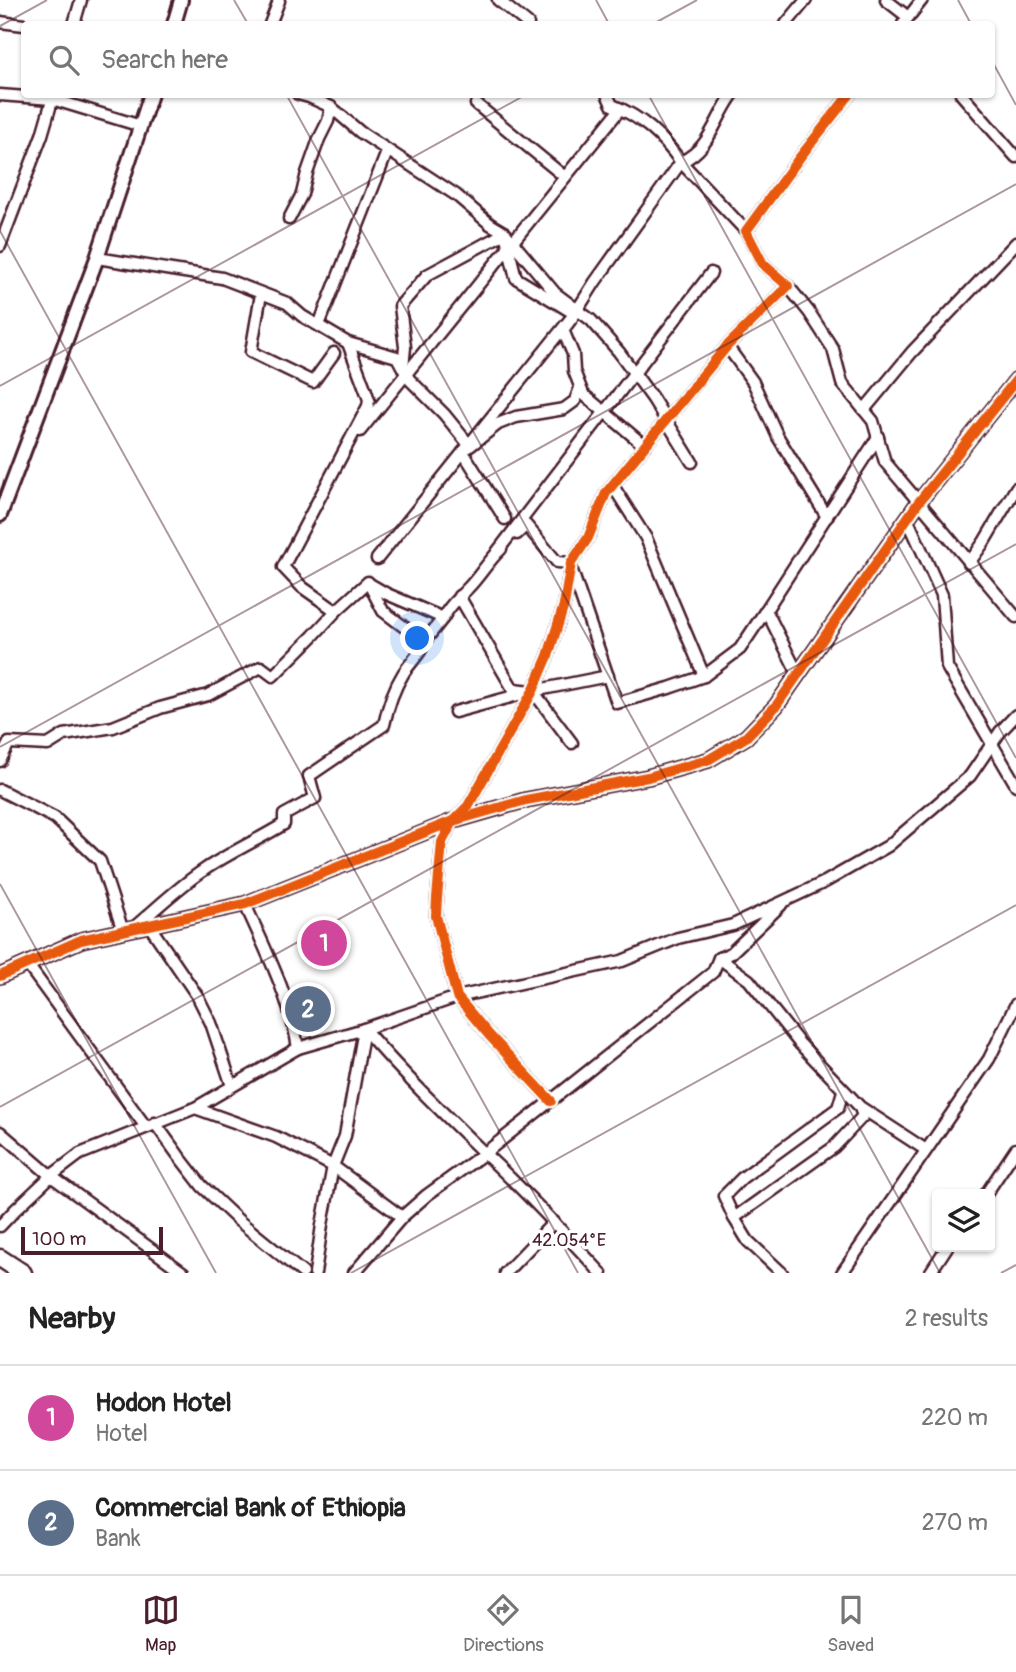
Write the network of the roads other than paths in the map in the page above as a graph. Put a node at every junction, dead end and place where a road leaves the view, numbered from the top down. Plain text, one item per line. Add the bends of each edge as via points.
1 (80, 0) edge
2 (181, 0) edge
3 (279, 0) edge
4 (498, 0) edge
5 (806, 0) edge
6 (886, 0) edge
7 (922, 0) edge
8 (75, 21) edge
9 (175, 21) edge
10 (271, 21) edge
11 (524, 21) edge
12 (788, 21) edge
13 (905, 21) edge
14 (0, 22) edge
15 (21, 25) edge
16 (0, 95) edge
17 (21, 96) edge
18 (53, 98) edge
19 (56, 98) edge
20 (150, 98) edge
21 (311, 98) edge
22 (609, 98) edge
23 (730, 98) edge
24 (847, 98) edge
25 (965, 98) edge
26 (476, 104) dead end
27 (331, 107) junction
28 (617, 113) dead end
29 (141, 126) junction
30 (1012, 145) edge
31 (387, 152) junction
32 (1016, 157) edge
33 (681, 162) junction
34 (565, 177) junction
35 (289, 219) dead end
36 (746, 231) junction
37 (505, 233) junction
38 (1016, 243) edge
39 (0, 246) edge
40 (97, 258) junction
41 (711, 273) dead end
42 (788, 286) junction
43 (261, 294) junction
44 (575, 314) junction
45 (321, 320) dead end
46 (348, 343) junction
47 (727, 346) junction
48 (334, 352) dead end
49 (403, 368) junction
50 (1016, 380) edge
51 (583, 394) junction
52 (864, 410) junction
53 (878, 437) junction
54 (645, 446) junction
55 (345, 451) junction
56 (463, 452) junction
57 (692, 462) dead end
58 (612, 485) junction
59 (1016, 488) edge
60 (918, 503) junction
61 (0, 515) edge
62 (827, 517) junction
63 (907, 518) junction
64 (505, 519) dead end
65 (497, 552) junction
66 (377, 559) dead end
67 (969, 563) junction
68 (571, 564) junction
69 (368, 582) junction
70 (459, 596) junction
71 (766, 610) junction
72 (336, 611) junction
73 (1016, 617) edge
74 (443, 618) junction
75 (424, 642) junction
76 (798, 674) junction
77 (608, 676) junction
78 (704, 676) junction
79 (533, 691) junction
80 (455, 712) dead end
81 (1016, 715) edge
82 (572, 743) dead end
83 (991, 744) junction
84 (0, 761) edge
85 (1016, 785) edge
86 (0, 790) edge
87 (453, 821) junction
88 (787, 900) junction
89 (245, 904) junction
90 (149, 925) junction
91 (127, 930) junction
92 (719, 958) junction
93 (27, 964) junction
94 (0, 976) edge
95 (457, 997) junction
96 (1016, 1004) edge
97 (363, 1029) junction
98 (298, 1048) junction
99 (232, 1086) junction
100 (843, 1091) junction
101 (551, 1101) junction
102 (860, 1107) junction
103 (195, 1108) junction
104 (151, 1125) junction
105 (0, 1132) edge
106 (1016, 1149) edge
107 (926, 1150) junction
108 (485, 1153) junction
109 (334, 1166) junction
110 (51, 1176) junction
111 (989, 1189) edge
112 (402, 1217) junction
113 (734, 1218) junction
114 (554, 1222) junction
115 (0, 1226) edge
116 (944, 1252) edge
117 (0, 1258) edge
118 (23, 1273) edge
119 (184, 1273) edge
120 (303, 1273) edge
121 (316, 1273) edge
122 (354, 1273) edge
123 (505, 1273) edge
124 (601, 1273) edge
125 (782, 1273) edge
126 (842, 1273) edge
127 (930, 1273) edge

1 - 8 street
2 - 9 street
3 - 10 street
4 - 11 street
5 - 12 street
6 - 13 street
7 - 13 street
14 - 15 street
16 - 17 street
18 - 39 street
19 - 29 street
20 - 29 street
21 - 27 street
22 - 33 street via 612,105 629,112 665,141
23 - 33 street via 709,140
24 - 36 street
25 - 30 street
26 - 34 street
27 - 31 street
27 - 35 street
28 - 34 street
29 - 40 street
30 - 32 street
31 - 37 street via 456,195
31 - 45 street
33 - 36 street
33 - 44 street
34 - 55 street
36 - 42 street via 763,264
37 - 44 street via 516,278
37 - 49 street via 427,275 400,306
37 - 57 street via 555,293 591,320 619,352
38 - 52 street via 912,352
40 - 43 street via 222,278
40 - 61 street
41 - 65 street
42 - 47 street
42 - 52 street via 833,349 842,383
43 - 46 street via 286,303
43 - 48 street via 251,352 313,382
44 - 51 street via 563,330
44 - 56 street
46 - 49 street via 397,357
46 - 55 street via 369,400
47 - 54 street
47 - 62 street via 753,382 778,437
49 - 51 street via 470,446 498,424 564,409 575,401 580,387
50 - 60 street
51 - 54 street
52 - 53 street
53 - 60 street via 885,461
53 - 62 street
54 - 58 street
55 - 72 street via 284,567 302,587
56 - 64 street
56 - 66 street
58 - 68 street
58 - 78 street via 646,538
59 - 67 street
60 - 63 street
60 - 67 street
62 - 71 street
63 - 76 street
63 - 83 street via 942,595 947,667
65 - 68 street via 526,526 557,562
65 - 70 street
67 - 73 street
68 - 77 street
68 - 79 street via 564,605
69 - 72 street
69 - 74 street
69 - 75 street via 383,611
70 - 74 street
70 - 79 street via 513,689
71 - 76 street
71 - 78 street via 740,649
72 - 84 street via 273,676 261,667 208,695 113,727 64,735 48,745 9,743
74 - 75 street
75 - 91 street via 389,701 384,725 309,776 315,798 284,815 284,824 203,870
76 - 87 street via 746,737 708,760
77 - 78 street via 617,703
77 - 79 street
79 - 80 street
79 - 82 street
79 - 87 street via 468,806
81 - 83 street
83 - 85 street
83 - 88 street via 970,776 888,846
86 - 91 street via 55,818 100,861
87 - 89 street
87 - 95 street via 442,842 436,916
88 - 92 street via 731,953
88 - 95 street via 733,925 678,938 622,961
89 - 90 street
89 - 98 street via 279,979
90 - 91 street
90 - 99 street via 198,997
91 - 93 street via 81,940
92 - 100 street via 748,980
92 - 101 street via 713,972
93 - 94 street
93 - 104 street
95 - 97 street
95 - 101 street
96 - 107 street via 989,1059
97 - 98 street
97 - 108 street
97 - 109 street via 345,1136
98 - 99 street
99 - 103 street
100 - 102 street
100 - 113 street via 838,1108 724,1196
101 - 108 street
102 - 107 street
102 - 113 street via 863,1116 834,1147
103 - 104 street
103 - 109 street via 276,1137
104 - 110 street via 80,1154
104 - 120 street via 202,1186
105 - 110 street
106 - 111 street
107 - 126 street
108 - 112 street
108 - 114 street
109 - 112 street
109 - 121 street
110 - 115 street
110 - 119 street
112 - 122 street
113 - 125 street via 748,1241
114 - 123 street
114 - 124 street
116 - 127 street
117 - 118 main road

